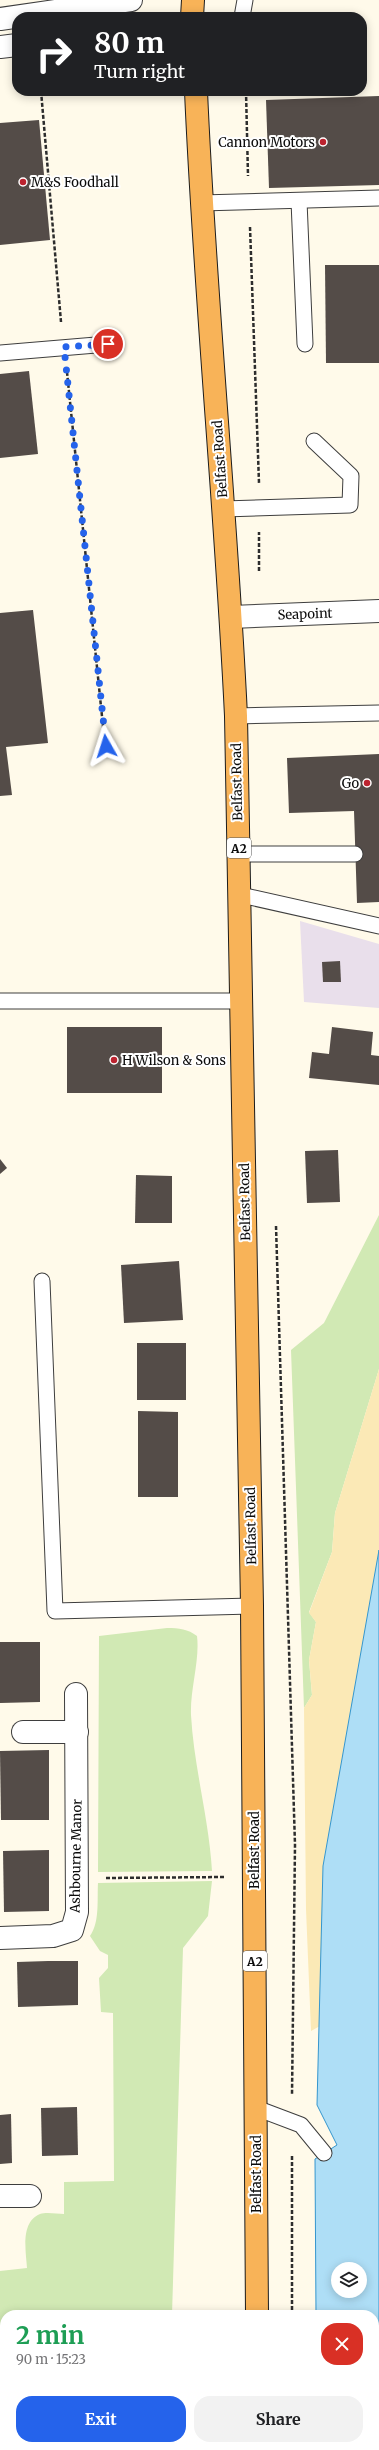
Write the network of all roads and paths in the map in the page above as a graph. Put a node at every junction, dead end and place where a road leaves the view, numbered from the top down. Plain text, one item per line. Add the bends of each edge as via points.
1 (132, 0) edge
2 (193, 0) edge
3 (245, 0) edge
4 (49, 12) edge
5 (192, 12) edge
6 (243, 12) edge
7 (12, 17) edge
8 (0, 19) edge
9 (12, 46) edge
10 (0, 47) edge
11 (41, 96) edge
12 (196, 96) edge
13 (379, 198) edge
14 (299, 201) junction
15 (201, 203) junction
16 (108, 344) dead end
17 (304, 344) dead end
18 (64, 347) junction
19 (0, 353) edge
20 (314, 441) dead end
21 (224, 509) junction
22 (379, 611) edge
23 (231, 617) junction
24 (379, 713) edge
25 (236, 716) junction
26 (106, 746) dead end
27 (239, 854) junction
28 (355, 854) dead end
29 (240, 896) junction
30 (379, 926) edge
31 (0, 1001) edge
32 (242, 1001) junction
33 (42, 1280) dead end
34 (252, 1606) junction
35 (76, 1694) dead end
36 (23, 1732) dead end
37 (77, 1732) junction
38 (255, 1877) junction
39 (77, 1878) junction
40 (0, 1938) edge
41 (256, 2108) junction
42 (324, 2153) dead end
43 (0, 2196) edge
44 (30, 2196) dead end
45 (257, 2310) edge

1 - 4 street
2 - 5 highway
3 - 6 lane
7 - 8 street
9 - 10 street
11 - 18 path via 56,282
12 - 15 highway, Belfast Road / A2
13 - 14 lane
14 - 15 lane
14 - 17 lane
15 - 21 highway, Belfast Road / A2
16 - 18 lane
18 - 19 lane
18 - 26 path
20 - 21 lane via 351,476 350,505
21 - 23 highway, Belfast Road / A2
22 - 23 street, Seapoint
23 - 25 highway, Belfast Road / A2
24 - 25 lane
25 - 27 highway, Belfast Road / A2
27 - 28 lane
27 - 29 highway, Belfast Road / A2
29 - 30 lane
29 - 32 highway, Belfast Road / A2
31 - 32 lane
32 - 34 highway, Belfast Road / A2
33 - 34 lane via 55,1611
34 - 38 highway, Belfast Road / A2
35 - 37 street, Ashbourne Manor
36 - 37 street
37 - 39 street, Ashbourne Manor
38 - 39 path
38 - 41 highway, Belfast Road / A2
39 - 40 street, Ashbourne Manor via 77,1912 72,1930 53,1936
41 - 42 lane via 301,2125
41 - 45 highway, Belfast Road / A2
43 - 44 street

